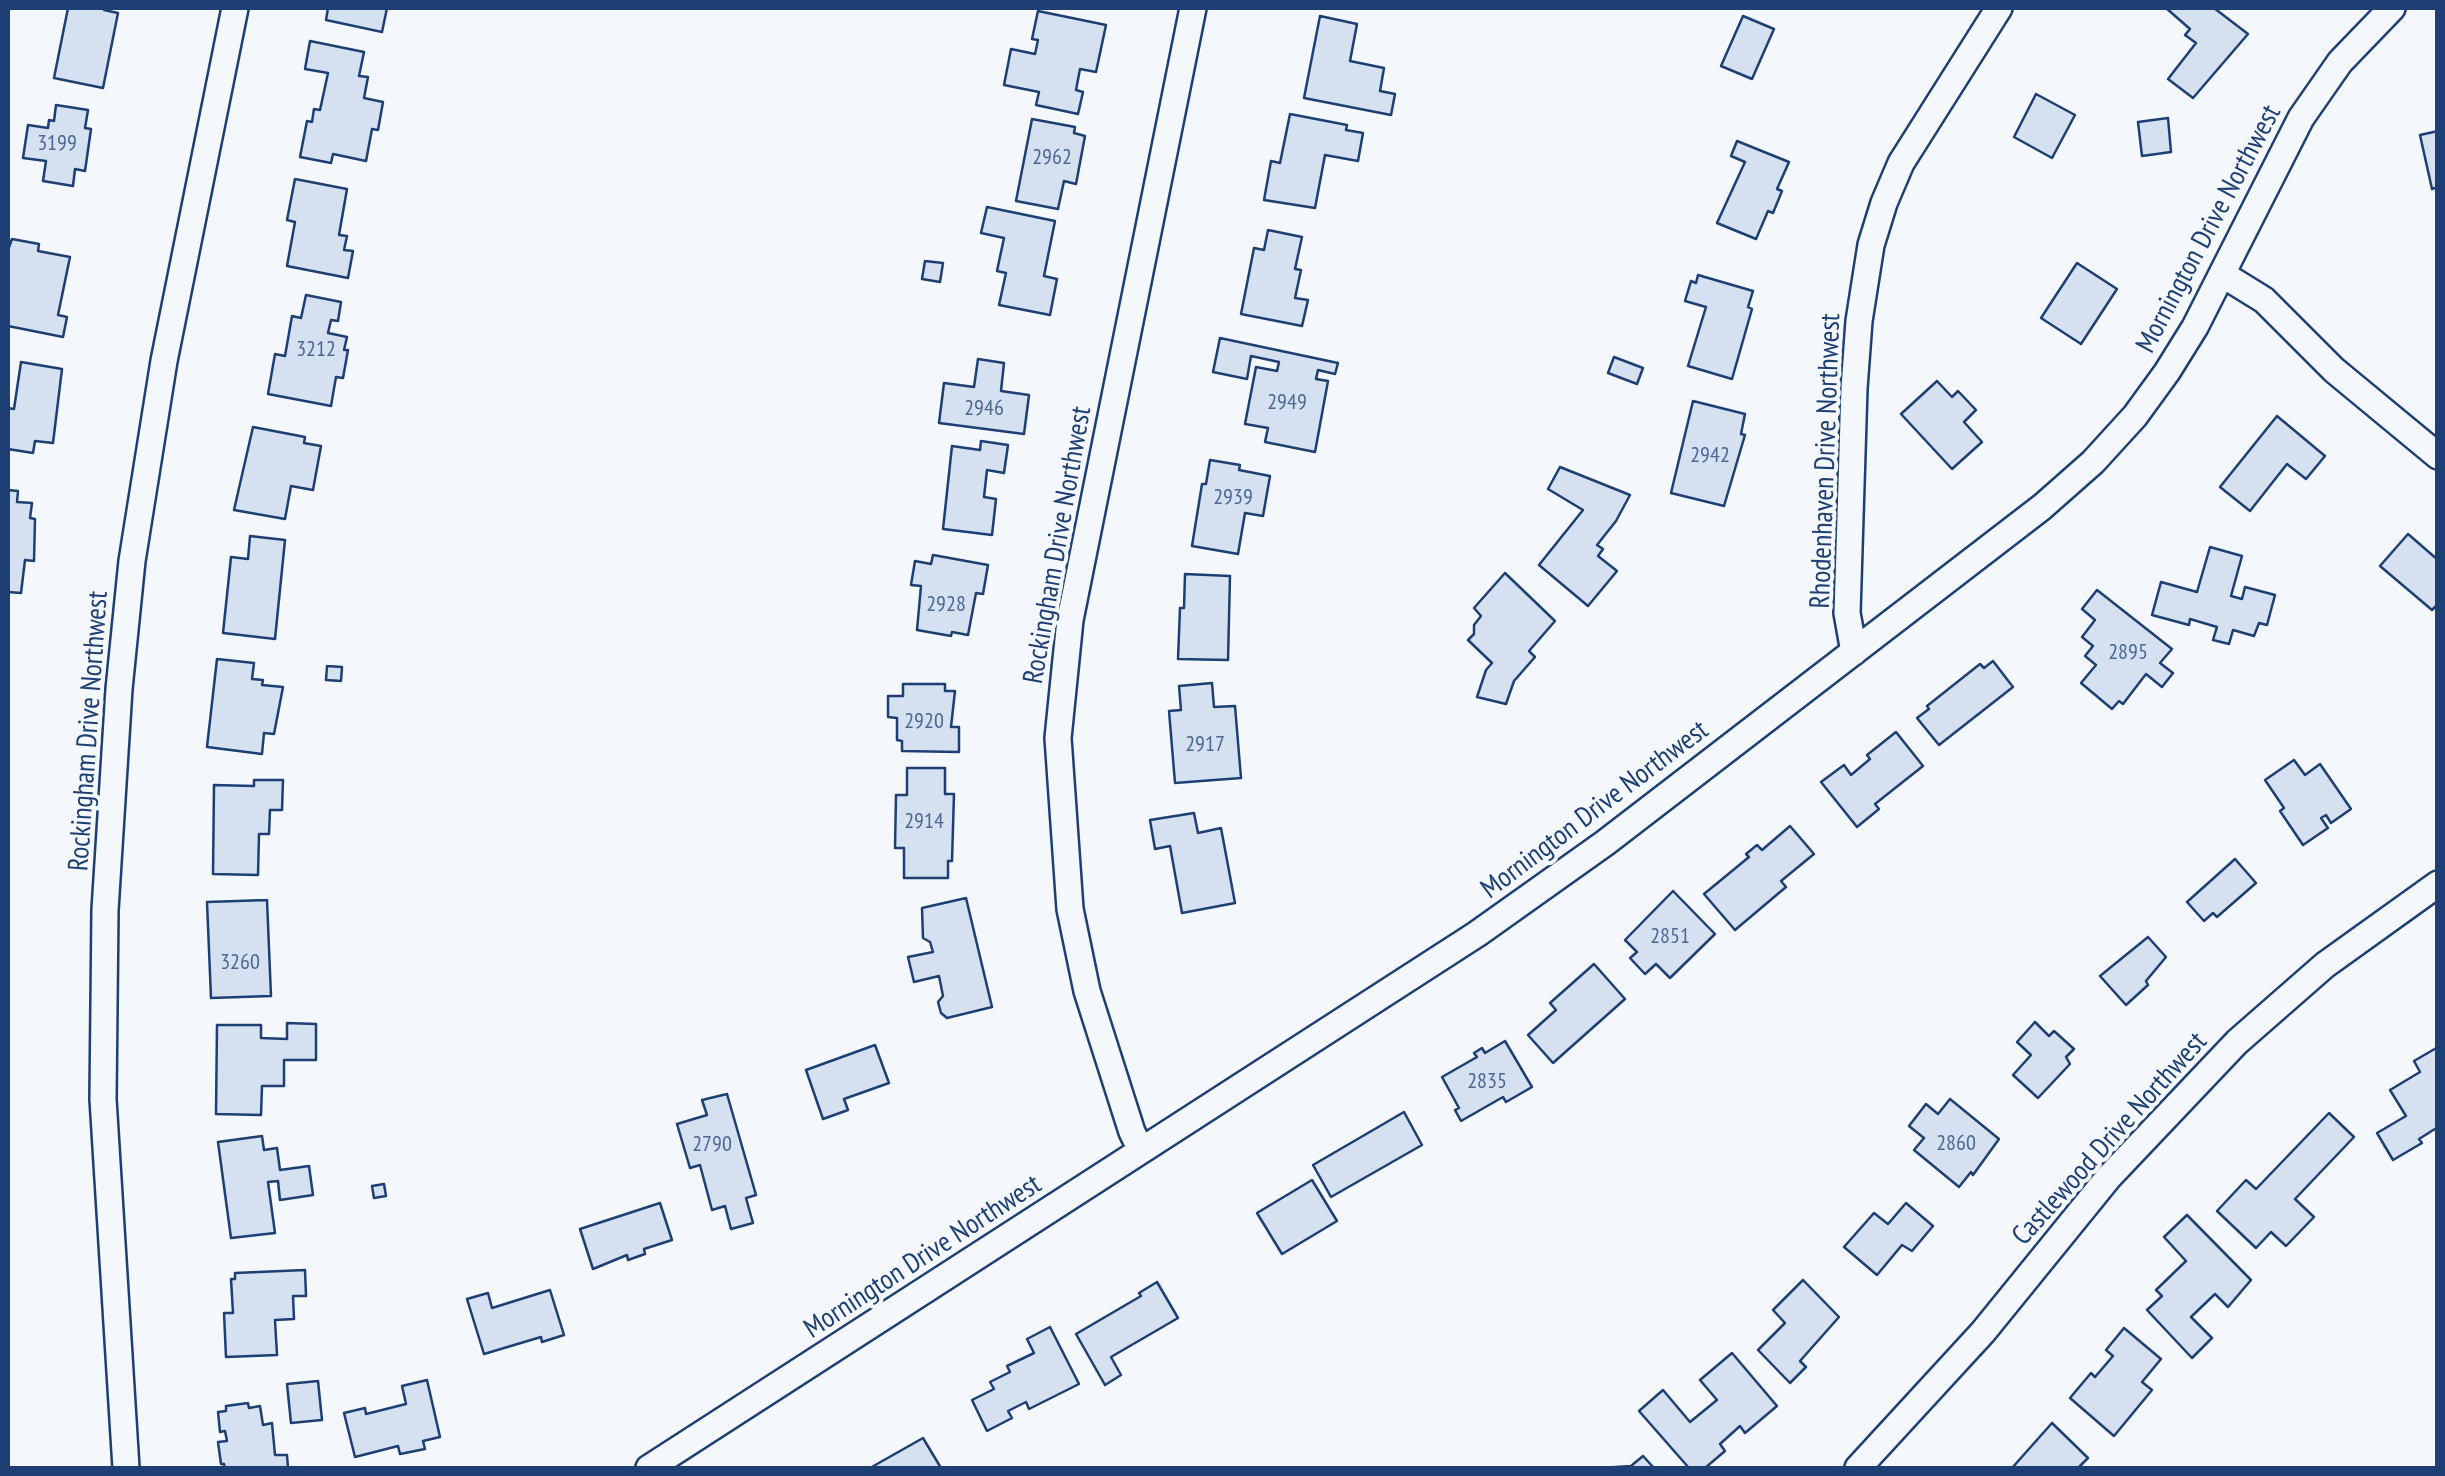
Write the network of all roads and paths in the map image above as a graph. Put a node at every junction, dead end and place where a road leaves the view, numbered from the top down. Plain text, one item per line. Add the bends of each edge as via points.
1 (235, 8) edge
2 (1193, 8) edge
3 (1999, 8) edge
4 (2392, 8) edge
5 (2222, 274) junction
6 (2438, 456) edge
7 (1854, 652) junction
8 (2438, 884) edge
9 (1141, 1150) junction
10 (126, 1468) edge
11 (649, 1468) edge
12 (1858, 1468) edge

1 - 10 street, Rockingham Drive Northwest via 164,361 132,560 118,709 105,910 103,1099
2 - 9 street, Rockingham Drive Northwest via 1070,620 1058,738 1062,827 1087,991
3 - 7 street, Rhodenhaven Drive Northwest via 1901,163 1872,245 1854,388 1847,613
4 - 5 street, Mornington Drive Northwest via 2340,62 2300,118
5 - 6 street via 2264,300 2334,370
5 - 7 street, Mornington Drive Northwest via 2167,372 2093,462
7 - 9 street, Mornington Drive Northwest via 1477,934
8 - 12 street, Castlewood Drive Northwest via 2337,956 2237,1042 2139,1143 1984,1332
9 - 11 street, Mornington Drive Northwest

